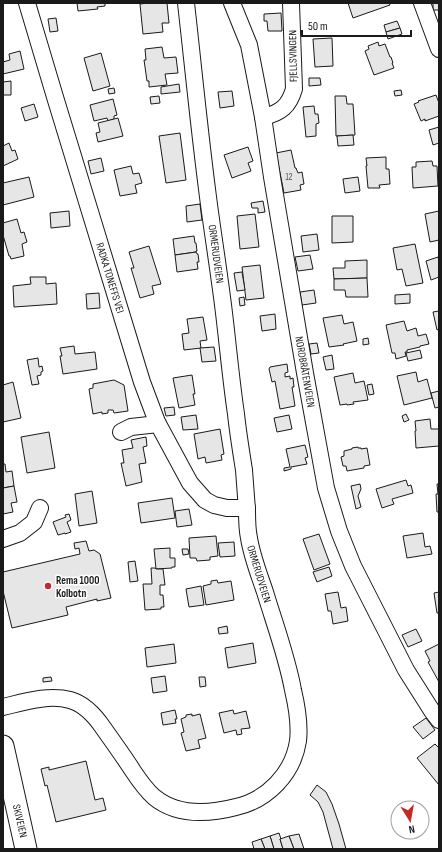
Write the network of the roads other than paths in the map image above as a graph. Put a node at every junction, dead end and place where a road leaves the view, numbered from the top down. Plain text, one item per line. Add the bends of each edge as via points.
1 (27, 3) edge
2 (186, 3) edge
3 (232, 3) edge
4 (291, 3) edge
5 (422, 3) edge
6 (439, 49) edge
7 (264, 117) junction
8 (158, 424) junction
9 (121, 432) dead end
10 (40, 508) dead end
11 (247, 508) junction
12 (3, 539) edge
13 (3, 707) edge
14 (439, 720) edge
15 (4, 755) edge
16 (26, 849) edge

1 - 8 street, RADKA TONEFFS VEI via 140,375
2 - 11 street, ORMERUDVEIEN via 206,188 224,310
3 - 7 street, NORDBRÅTENVEIEN via 249,45
4 - 7 street, FJELLSVINGEN via 294,89 282,110
5 - 6 street
7 - 14 street, NORDBRÅTENVEIEN via 326,488 339,532 353,566 406,670
8 - 9 street via 131,427
8 - 11 street, RADKA TONEFFS VEI via 190,483 205,500 214,505
10 - 12 street via 34,522 20,533
11 - 13 street, ORMERUDVEIEN via 251,551 284,652 298,720 298,738 292,760 281,780 272,789 237,807 203,812 179,809 160,801 148,791 98,720 81,705 60,698 39,699
15 - 16 main road, SKIVEIEN

